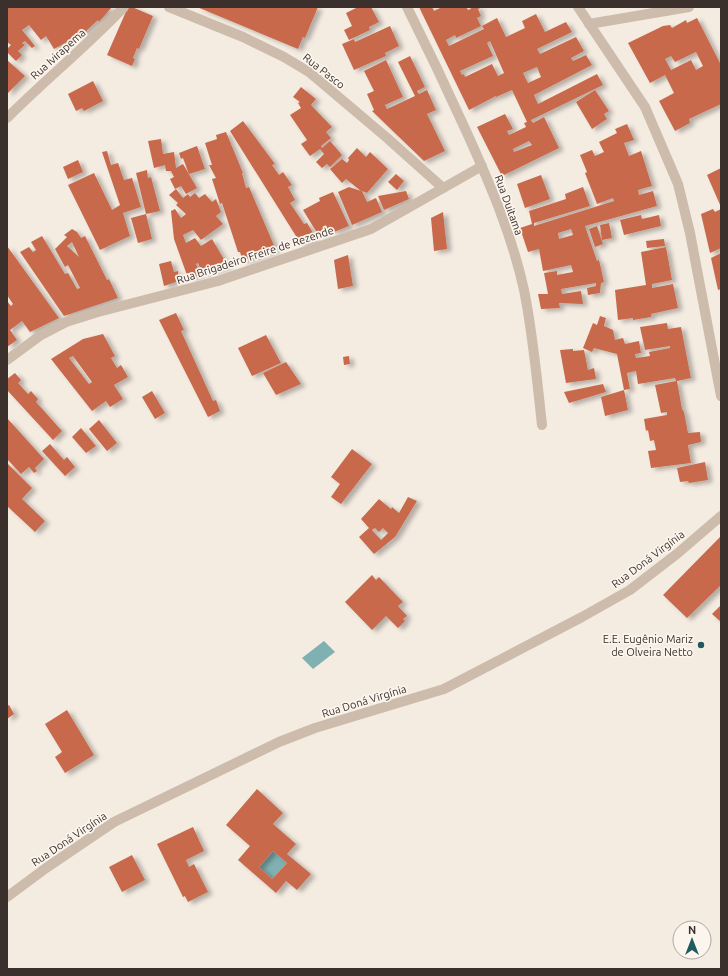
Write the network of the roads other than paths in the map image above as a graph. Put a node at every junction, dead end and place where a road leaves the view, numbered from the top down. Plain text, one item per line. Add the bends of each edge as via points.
1 (124, 7) edge
2 (169, 7) edge
3 (407, 7) edge
4 (578, 7) edge
5 (689, 7) edge
6 (589, 24) junction
7 (7, 118) edge
8 (482, 166) junction
9 (443, 188) junction
10 (7, 360) edge
11 (721, 396) edge
12 (542, 425) dead end
13 (721, 516) edge
14 (7, 897) edge

1 - 7 street, Rua Ivirapema via 103,30
2 - 9 street, Rua Pasco via 284,56 309,72
3 - 8 street, Rua Duitama
4 - 6 street
5 - 6 street
6 - 11 street via 645,107 678,184 690,233
8 - 9 street, Rua Brigadeiro Freire de Rezende
8 - 12 street, Rua Duitama via 504,222 523,288 532,338
9 - 10 street, Rua Brigadeiro Freire de Rezende via 371,229 328,245 218,281 66,322 41,335
13 - 14 street, Rua Doná Virgínia via 630,590 582,617 444,689 315,728 280,742 120,819

